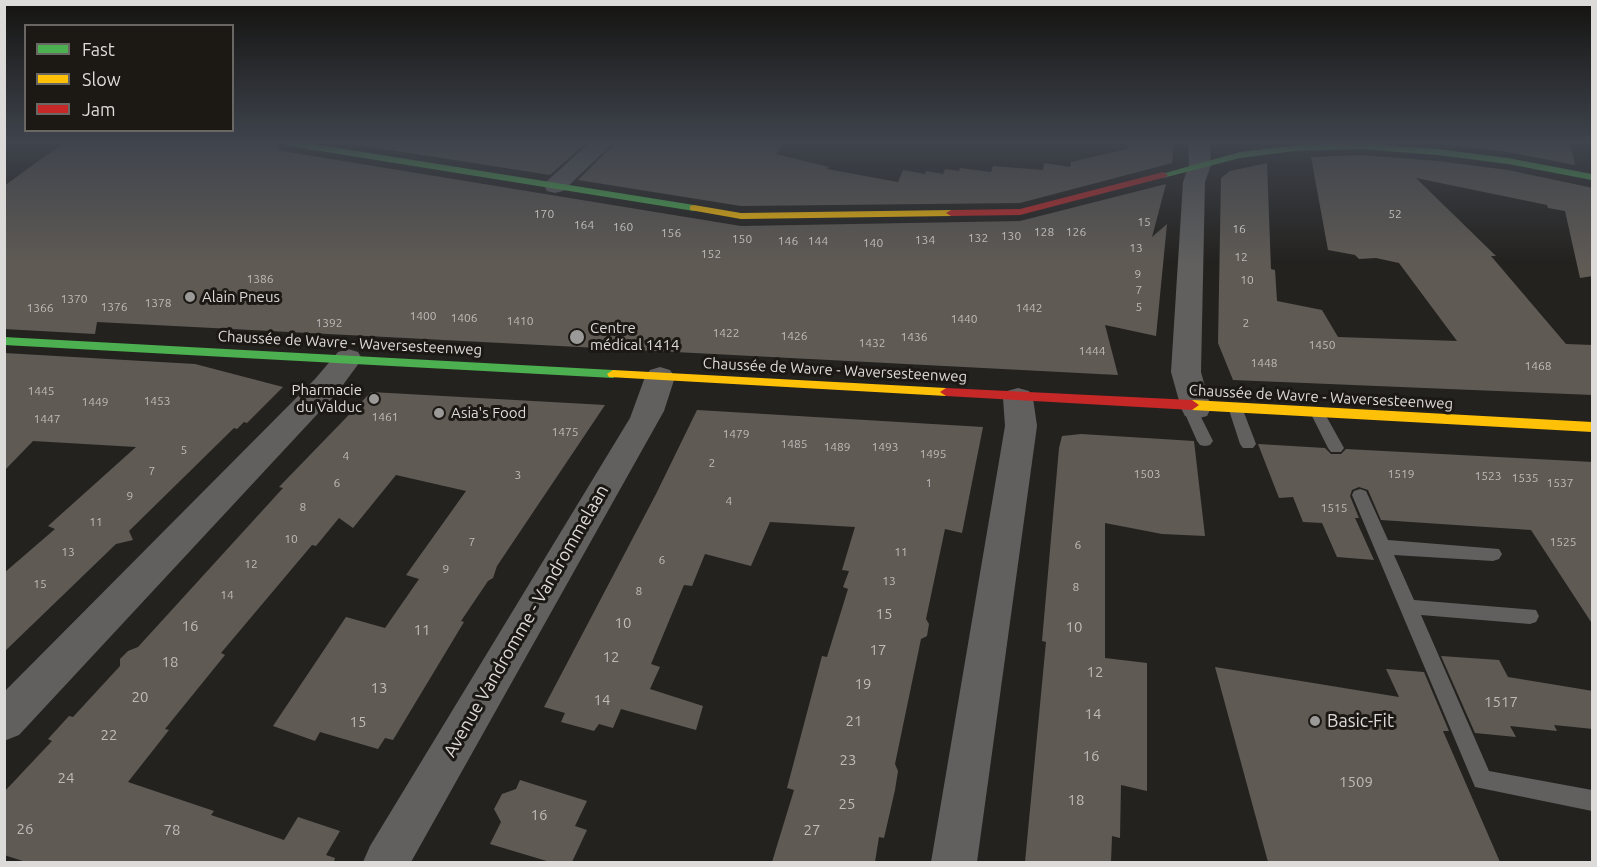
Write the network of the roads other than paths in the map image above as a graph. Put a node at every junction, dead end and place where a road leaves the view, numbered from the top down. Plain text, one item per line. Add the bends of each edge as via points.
1 (539, 183) edge
2 (558, 183) edge
3 (1108, 183) edge
4 (1194, 183) edge
5 (555, 186) junction
6 (4, 341) edge
7 (348, 359) junction
8 (660, 377) junction
9 (1018, 398) junction
10 (1192, 407) junction
11 (1236, 410) junction
12 (1318, 414) junction
13 (1593, 428) edge
14 (1205, 441) dead end
15 (1248, 444) dead end
16 (1336, 448) dead end
17 (1360, 495) dead end
18 (1383, 547) junction
19 (1493, 554) dead end
20 (1410, 607) junction
21 (1530, 616) dead end
22 (4, 721) edge
23 (1593, 801) edge
24 (386, 862) edge
25 (954, 862) edge

1 - 5 street
2 - 5 street
3 - 5 street via 1020,212 741,216
4 - 10 street via 1186,372
6 - 7 street, Chaussée de Wavre - Waversesteenweg
7 - 8 street, Chaussée de Wavre - Waversesteenweg
7 - 22 street via 326,387
8 - 9 street, Chaussée de Wavre - Waversesteenweg
8 - 24 street, Avenue Vandromme - Vandrommelaan via 644,422
9 - 10 street, Chaussée de Wavre - Waversesteenweg
9 - 25 street via 1021,426
10 - 11 street, Chaussée de Wavre - Waversesteenweg
10 - 14 lane
11 - 12 street, Chaussée de Wavre - Waversesteenweg
11 - 15 lane
12 - 13 street, Chaussée de Wavre - Waversesteenweg
12 - 16 lane
17 - 18 lane
18 - 19 lane
18 - 20 lane
20 - 21 lane
20 - 23 lane via 1482,780

